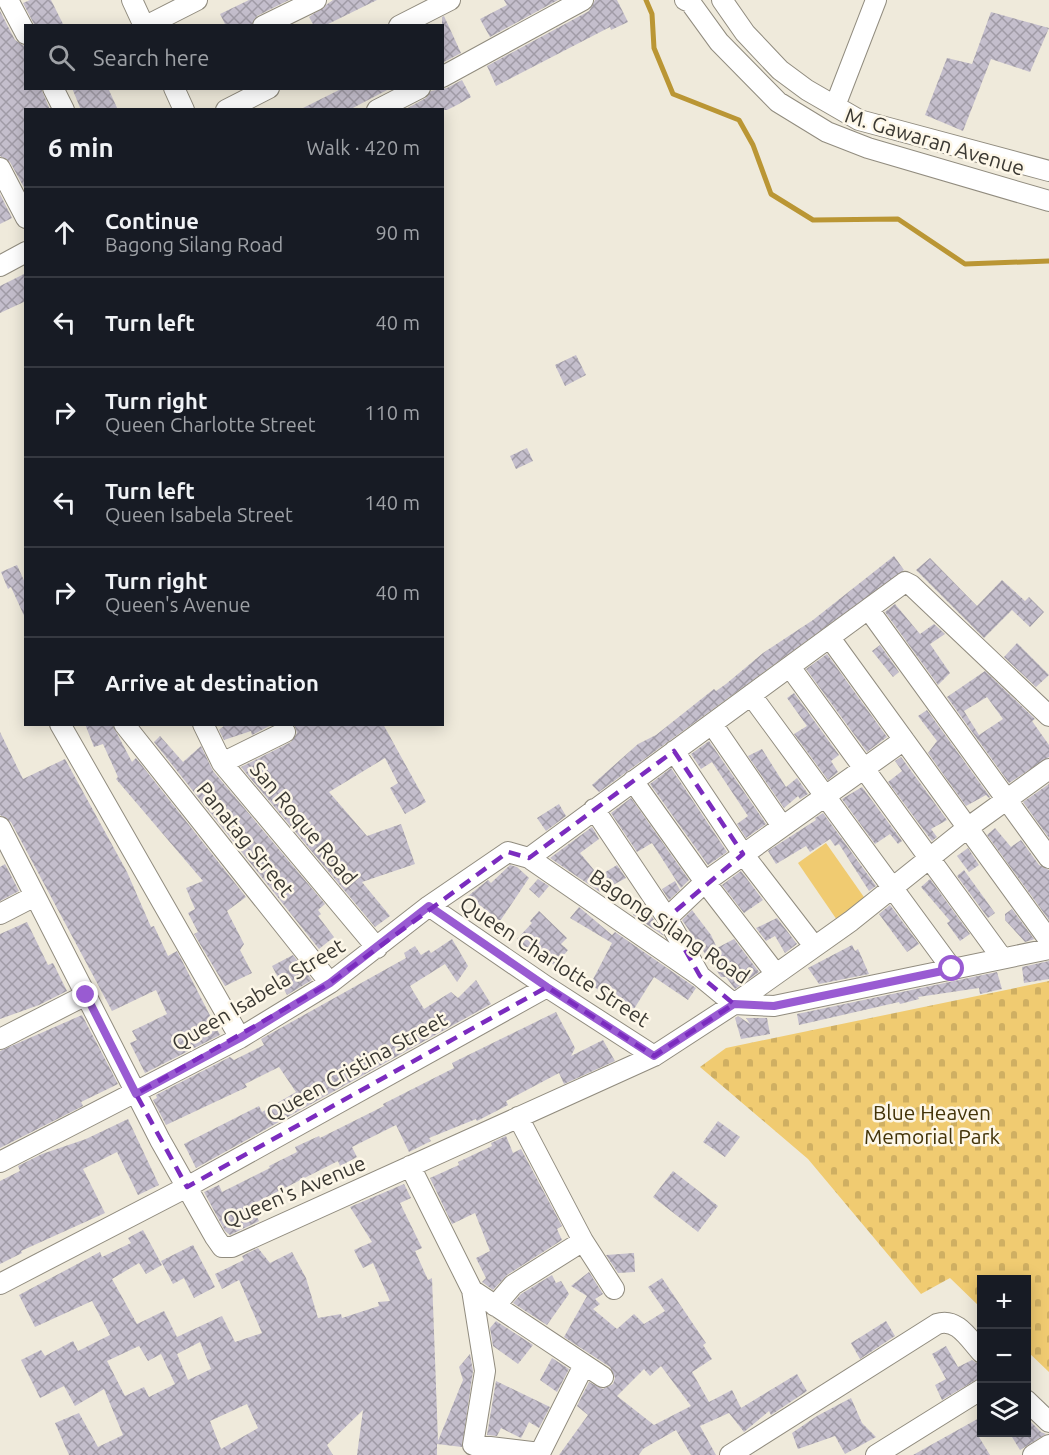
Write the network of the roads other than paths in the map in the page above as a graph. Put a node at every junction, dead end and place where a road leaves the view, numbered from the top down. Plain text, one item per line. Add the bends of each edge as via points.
1 (8, 0) edge
2 (132, 0) edge
3 (197, 0) edge
4 (316, 0) edge
5 (450, 0) edge
6 (583, 0) edge
7 (685, 0) edge
8 (722, 0) edge
9 (876, 0) edge
10 (144, 24) edge
11 (149, 24) edge
12 (267, 24) edge
13 (405, 24) edge
14 (24, 30) edge
15 (444, 76) edge
16 (54, 90) edge
17 (175, 90) edge
18 (265, 90) edge
19 (416, 90) edge
20 (835, 106) junction
21 (63, 108) edge
22 (183, 108) edge
23 (230, 108) edge
24 (381, 108) edge
25 (0, 168) edge
26 (1049, 171) edge
27 (1049, 201) edge
28 (24, 214) edge
29 (24, 253) edge
30 (0, 266) edge
31 (870, 610) junction
32 (830, 638) junction
33 (790, 667) junction
34 (751, 695) junction
35 (1049, 716) edge
36 (712, 724) junction
37 (61, 726) edge
38 (126, 726) edge
39 (204, 726) edge
40 (285, 732) dead end
41 (904, 740) junction
42 (674, 751) junction
43 (222, 763) junction
44 (862, 768) junction
45 (1047, 773) edge
46 (633, 781) junction
47 (824, 796) junction
48 (1007, 799) junction
49 (594, 809) junction
50 (782, 826) junction
51 (0, 827) edge
52 (966, 829) junction
53 (743, 854) junction
54 (930, 857) junction
55 (529, 858) junction
56 (1049, 858) edge
57 (705, 882) junction
58 (893, 888) junction
59 (34, 896) junction
60 (429, 906) junction
61 (0, 914) edge
62 (668, 918) junction
63 (1049, 940) edge
64 (814, 946) junction
65 (377, 948) junction
66 (1049, 949) edge
67 (1002, 958) junction
68 (952, 969) junction
69 (776, 974) junction
70 (700, 976) junction
71 (330, 983) junction
72 (547, 987) junction
73 (86, 995) junction
74 (734, 1004) junction
75 (240, 1038) junction
76 (0, 1039) edge
77 (654, 1056) junction
78 (136, 1094) junction
79 (518, 1117) junction
80 (0, 1162) edge
81 (410, 1166) junction
82 (187, 1187) junction
83 (583, 1241) junction
84 (0, 1284) edge
85 (614, 1289) dead end
86 (472, 1290) junction
87 (495, 1306) junction
88 (977, 1349) edge
89 (583, 1366) junction
90 (603, 1377) dead end
91 (977, 1392) edge
92 (1031, 1405) edge
93 (1049, 1422) edge
94 (1049, 1445) edge
95 (473, 1450) edge
96 (730, 1455) edge
97 (876, 1455) edge
98 (1033, 1455) edge

1 - 14 street
2 - 10 street
3 - 11 street
4 - 12 street
5 - 13 street
6 - 15 street
7 - 27 street, M. Gawaran Avenue via 719,42 778,102 827,132 868,148
8 - 20 street via 745,33 780,70
9 - 20 street
16 - 21 street
17 - 22 street
18 - 23 street
19 - 24 street
20 - 26 street via 859,120
25 - 28 street
29 - 30 street
31 - 32 street
31 - 35 street via 898,585 911,585
31 - 48 street
32 - 33 street
32 - 41 street
33 - 34 street
33 - 44 street
34 - 36 street
34 - 47 street
36 - 42 street
36 - 50 street
37 - 75 street
38 - 71 street, Panatag Street
39 - 43 street, San Roque Road
40 - 43 street
41 - 44 street
41 - 52 street
42 - 46 street
42 - 53 street
43 - 65 street, San Roque Road
44 - 47 street
44 - 54 street
45 - 48 street, Queen's Avenue
46 - 49 street
46 - 57 street
47 - 50 street
47 - 58 street
48 - 52 street, Queen's Avenue
48 - 56 street
49 - 55 street
49 - 62 street
50 - 53 street
51 - 59 street, Queen's Avenue
52 - 54 street, Queen's Avenue
52 - 63 street
53 - 57 street
53 - 64 street
54 - 58 street, Queen's Avenue
54 - 67 street
55 - 60 street via 508,852
55 - 70 street, Bagong Silang Road
57 - 62 street
57 - 69 street
58 - 64 street, Queen's Avenue
58 - 68 street
59 - 61 street
59 - 73 street, Queen's Avenue
60 - 65 street, Queen Isabela Street
60 - 72 street, Queen Charlotte Street
62 - 70 street
64 - 69 street, Queen's Avenue
65 - 71 street, Queen Isabela Street
66 - 67 street, Bagong Silang Road
67 - 68 street, Bagong Silang Road
68 - 74 street, Bagong Silang Road via 774,1006
69 - 74 street, Queen's Avenue
70 - 74 street, Bagong Silang Road
71 - 75 street, Queen Isabela Street
72 - 77 street, Queen Charlotte Street
72 - 82 street, Queen Cristina Street
73 - 76 street
73 - 78 street, Queen's Avenue
74 - 77 street, Queen's Avenue
75 - 78 street, Queen Isabela Street
77 - 79 street, Queen's Avenue
78 - 80 street, Queen Isabela Street
78 - 82 street, Queen's Avenue
79 - 81 street, Queen's Avenue
79 - 83 street
81 - 82 street, Queen's Avenue via 232,1247 222,1247
81 - 86 street
82 - 84 street, Queen Cristina Street
83 - 85 street
83 - 87 street via 513,1285
86 - 87 street
86 - 95 street via 485,1371
87 - 89 street
88 - 96 street via 954,1323 937,1324
89 - 90 street
89 - 95 street via 540,1453
91 - 97 street
92 - 93 street
94 - 98 street

